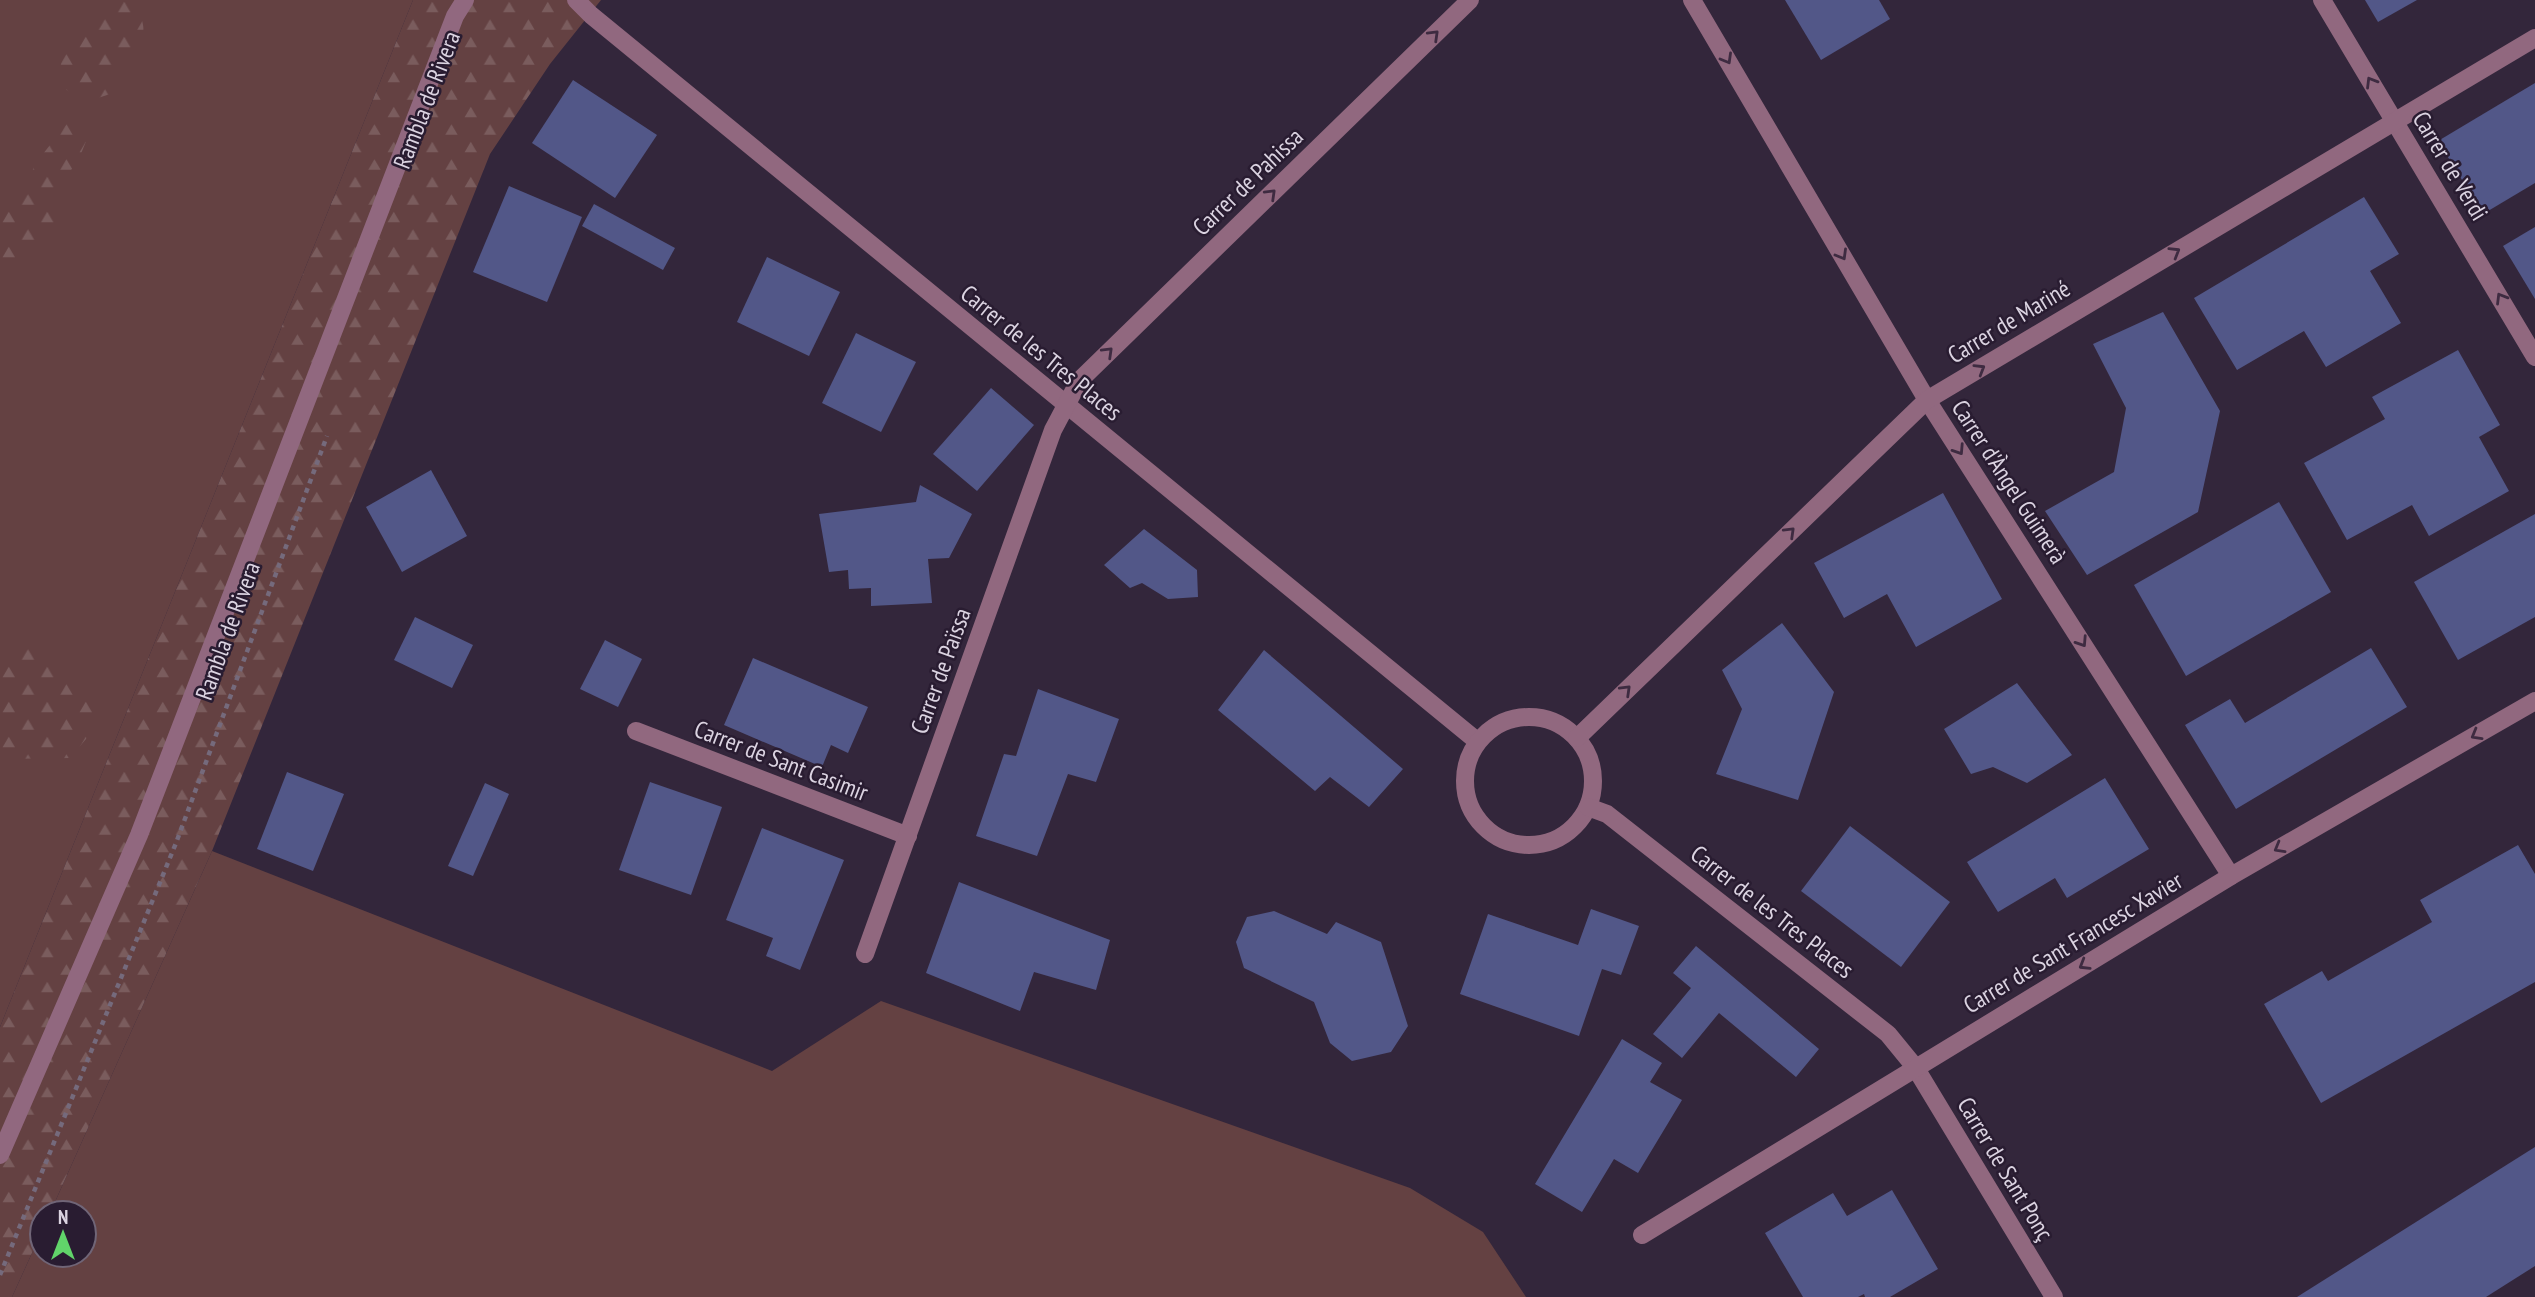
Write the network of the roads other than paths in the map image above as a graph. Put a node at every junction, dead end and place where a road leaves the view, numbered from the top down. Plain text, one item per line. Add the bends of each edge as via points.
1 (465, 0) edge
2 (576, 0) edge
3 (1470, 0) edge
4 (1692, 0) edge
5 (2322, 0) edge
6 (456, 8) edge
7 (2535, 38) edge
8 (2395, 121) junction
9 (2535, 357) edge
10 (1927, 400) junction
11 (1066, 405) junction
12 (2535, 701) edge
13 (636, 731) dead end
14 (1577, 738) junction
15 (1477, 741) junction
16 (1588, 807) junction
17 (908, 836) junction
18 (2231, 876) junction
19 (865, 954) dead end
20 (1915, 1067) junction
21 (0, 1155) edge
22 (1642, 1235) dead end
23 (2054, 1297) edge

1 - 6 street, Rambla de Rivera
2 - 11 street, Carrer de les Tres Places
11 -> 3 street, Carrer de Pahissa via 1079,381
4 -> 10 street, Carrer d'Àngel Guimerà
8 -> 5 street, Carrer de Verdi
6 - 21 street, Rambla de Rivera via 139,835
7 - 8 street, Carrer de Mariné
9 -> 8 street, Carrer de Verdi
10 -> 8 street, Carrer de Mariné
14 -> 10 street, Carrer de Mariné
10 -> 18 street, Carrer d'Àngel Guimerà
11 - 15 street, Carrer de les Tres Places
11 - 17 street, Carrer de Païssa via 1053,430
12 -> 18 street, Carrer de Sant Francesc Xavier
13 - 17 street, Carrer de Sant Casimir
14 - 15 street via 1559,723 1537,717 1514,718
14 - 16 street via 1590,758 1594,783
15 - 16 street via 1465,766 1465,793 1476,818 1496,837 1522,845 1549,843 1572,829
16 - 20 street, Carrer de les Tres Places via 1607,814 1888,1034
17 - 19 street, Carrer de Païssa
18 -> 20 street, Carrer de Sant Francesc Xavier
20 - 22 street, Carrer de Sant Francesc Xavier
20 - 23 street, Carrer de Sant Ponç

